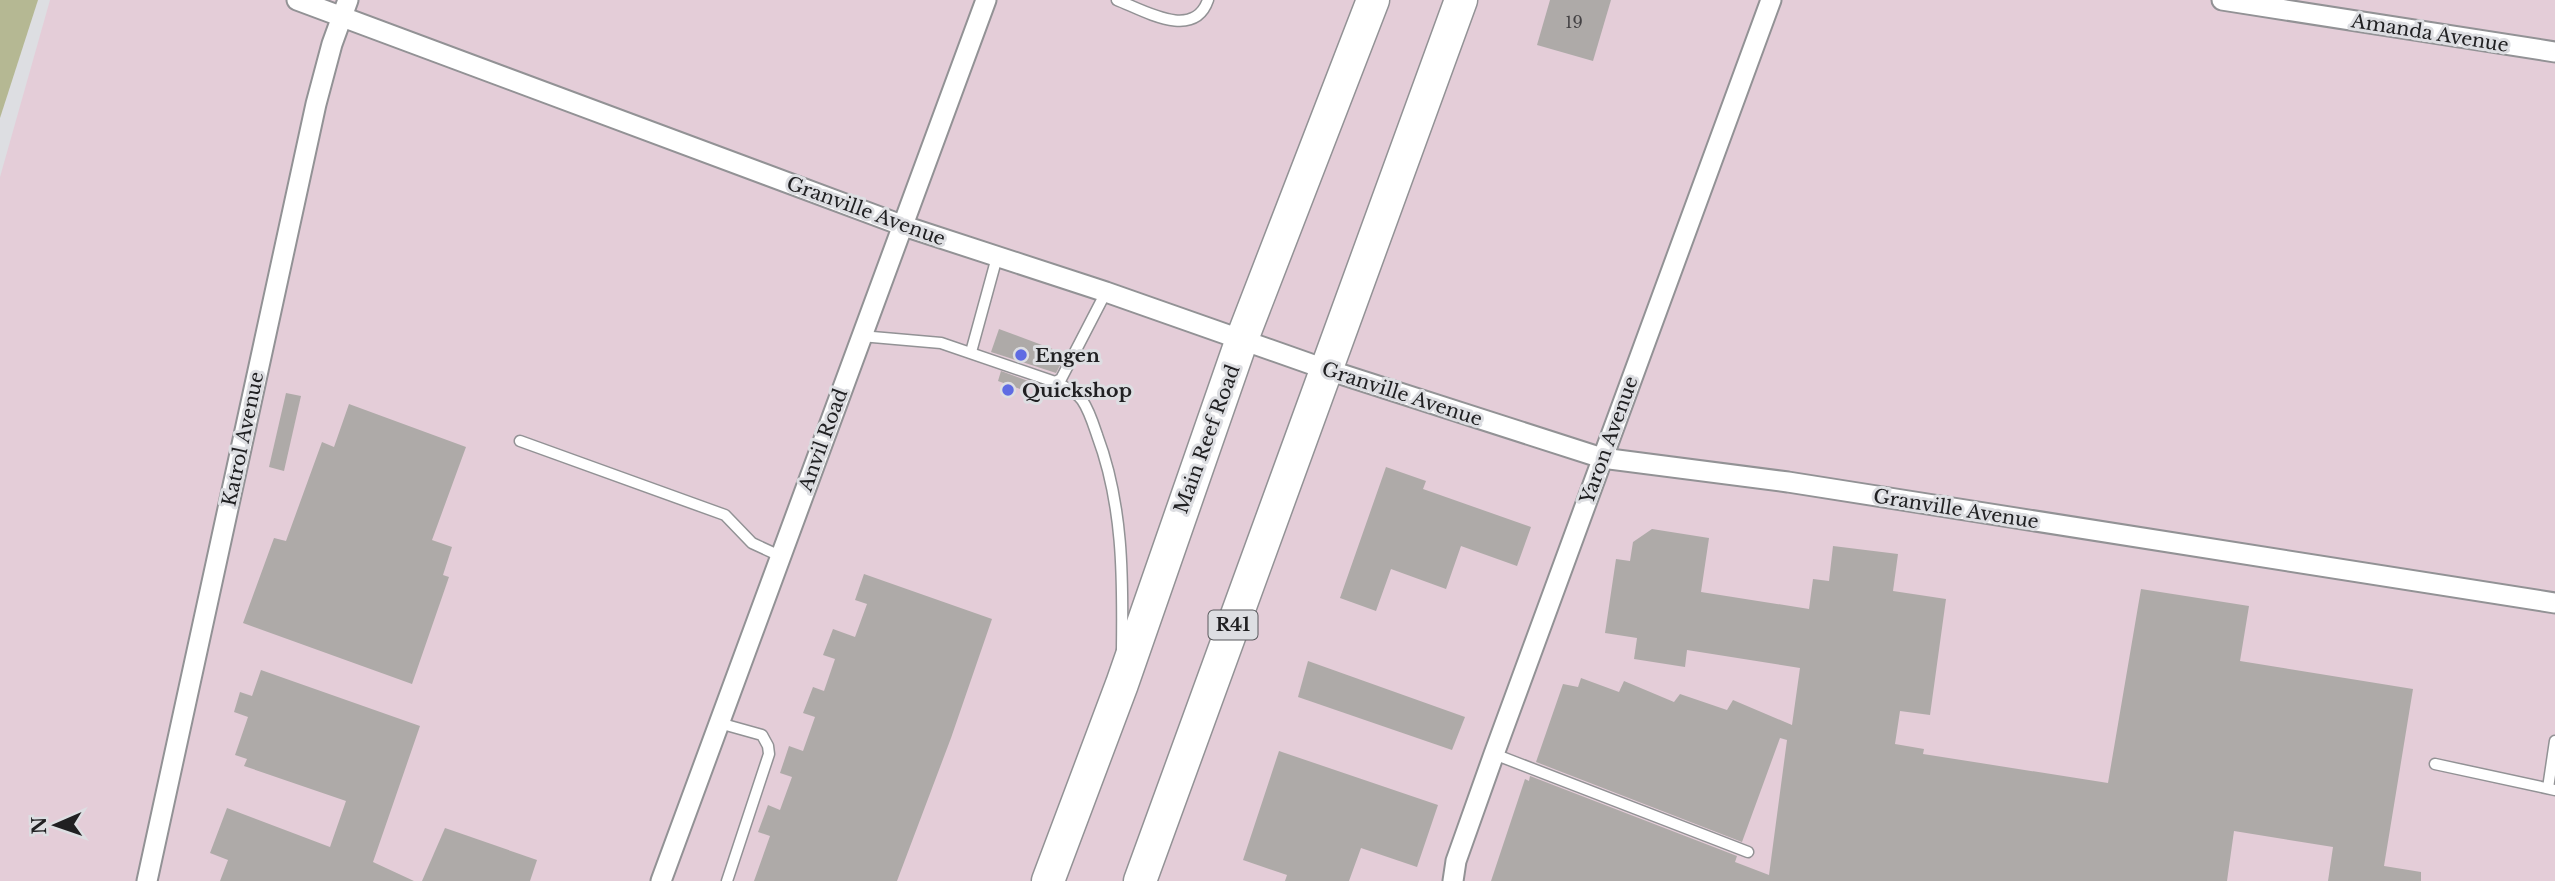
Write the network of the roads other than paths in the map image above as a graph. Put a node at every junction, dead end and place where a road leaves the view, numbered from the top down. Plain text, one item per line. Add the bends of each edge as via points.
1 (297, 0) edge
2 (986, 0) edge
3 (1117, 0) edge
4 (1208, 0) edge
5 (1374, 0) edge
6 (1461, 0) edge
7 (1771, 0) edge
8 (2222, 0) edge
9 (345, 8) edge
10 (2555, 52) edge
11 (904, 226) junction
12 (997, 257) junction
13 (1106, 292) junction
14 (861, 336) junction
15 (1242, 340) junction
16 (971, 352) junction
17 (1325, 369) junction
18 (1055, 382) junction
19 (520, 441) dead end
20 (1602, 458) junction
21 (780, 556) junction
22 (2555, 603) edge
23 (1122, 684) junction
24 (719, 723) junction
25 (2555, 741) edge
26 (1494, 754) junction
27 (2435, 764) dead end
28 (2551, 789) edge
29 (1748, 852) dead end
30 (147, 881) edge
31 (661, 881) edge
32 (727, 881) edge
33 (1048, 881) edge
34 (1140, 881) edge
35 (1453, 881) edge

1 - 9 street, Granville Avenue
2 - 11 street, Anvil Road
3 - 4 lane via 1174,22 1191,20
5 - 15 main road, Main Reef Road
6 - 17 main road, R41
7 - 20 street, Yaron Avenue
8 - 10 street, Amanda Avenue
9 - 11 street, Granville Avenue
9 - 30 street, Katrol Avenue via 316,104
11 - 12 street, Granville Avenue
11 - 14 street, Anvil Road
12 - 13 street, Granville Avenue
12 - 16 lane
13 - 15 street, Granville Avenue
13 - 18 lane
14 - 16 lane via 930,341
14 - 21 street, Anvil Road
15 - 17 street, Granville Avenue
15 - 23 main road, Main Reef Road
16 - 18 lane
17 - 20 street, Granville Avenue
17 - 34 main road, R41
18 - 23 lane via 1072,390 1087,408 1115,498 1121,564
19 - 21 lane via 725,515 751,542
20 - 22 street, Granville Avenue via 1788,482
20 - 26 street, Yaron Avenue
21 - 24 street, Anvil Road
23 - 33 main road, Main Reef Road
24 - 31 street, Anvil Road
24 - 32 lane via 762,736 769,754
25 - 28 lane
26 - 29 lane
26 - 35 street, Yaron Avenue
27 - 28 lane

